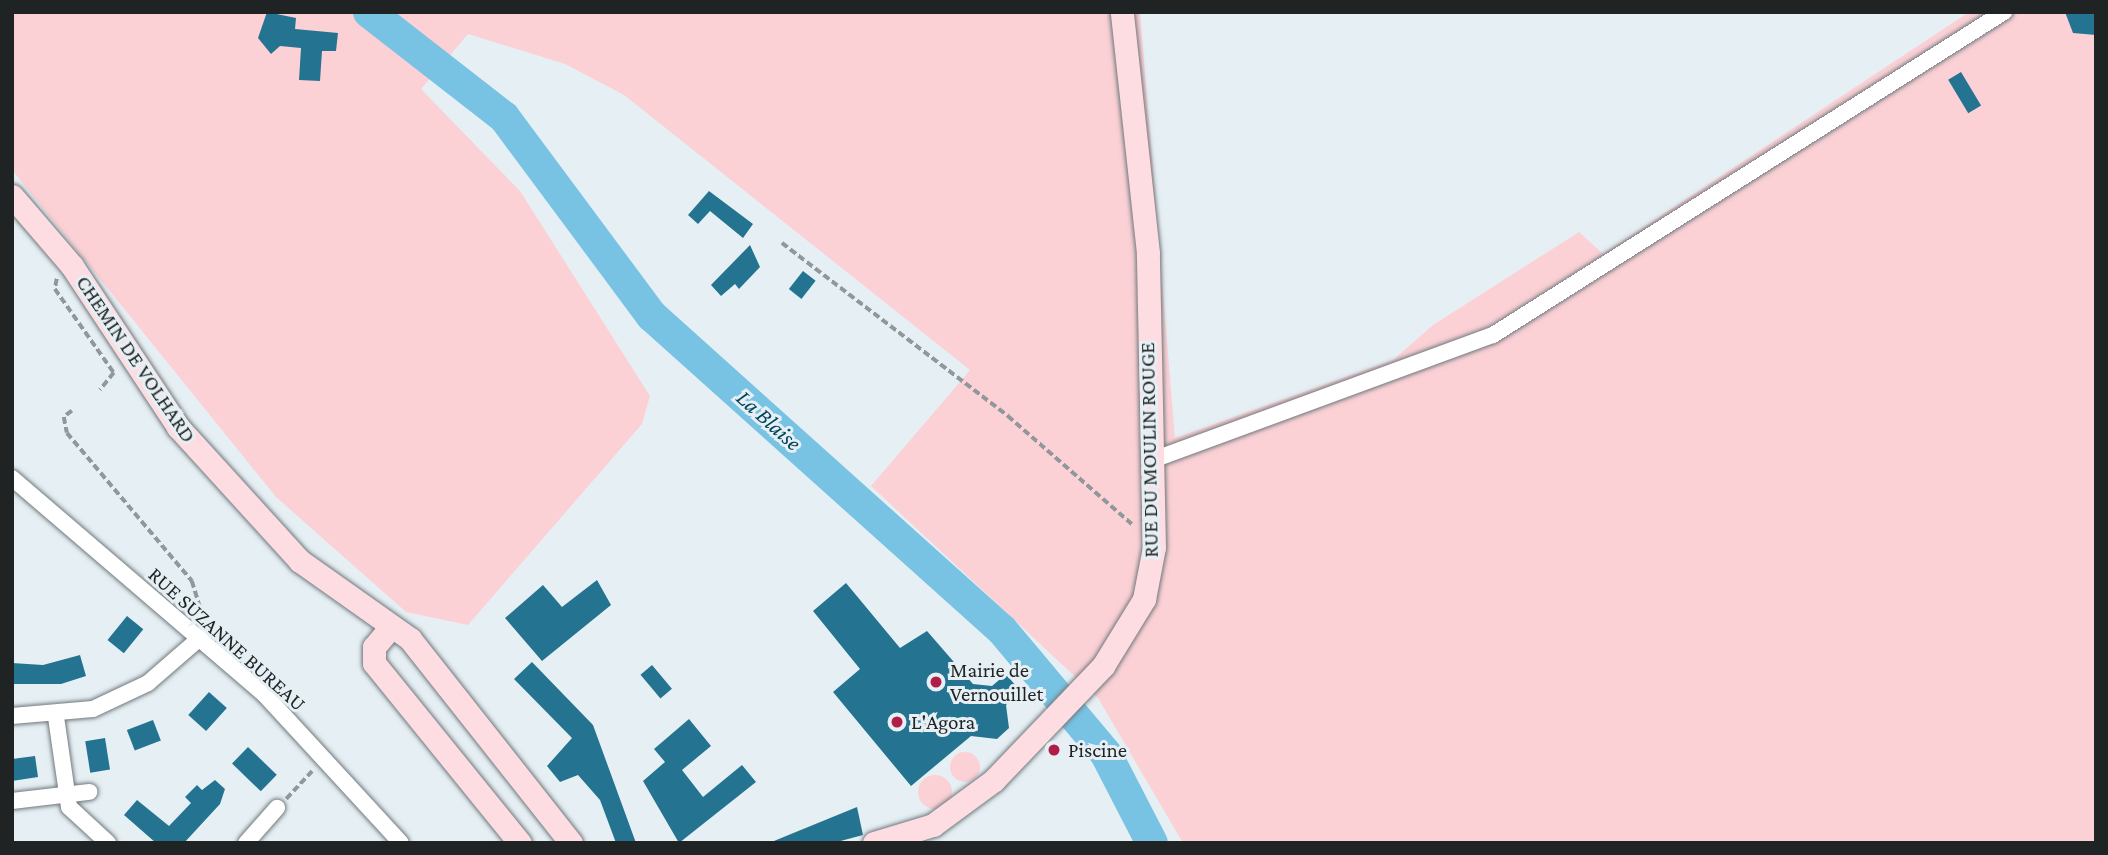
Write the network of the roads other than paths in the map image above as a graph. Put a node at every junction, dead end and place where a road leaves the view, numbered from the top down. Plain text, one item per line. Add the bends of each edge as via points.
1 (1122, 12) edge
2 (2004, 12) edge
3 (12, 196) edge
4 (1150, 461) junction
5 (12, 478) edge
6 (390, 628) junction
7 (200, 638) junction
8 (12, 716) edge
9 (56, 717) junction
10 (89, 792) dead end
11 (68, 795) junction
12 (12, 802) edge
13 (277, 808) road end
14 (108, 843) edge
15 (246, 843) edge
16 (401, 843) edge
17 (520, 843) edge
18 (571, 843) edge
19 (874, 843) edge

1 - 4 street, RUE DU MOULIN ROUGE via 1148,253
2 - 4 street via 1493,335
3 - 6 street, CHEMIN DE VOLHARD via 72,266 178,427 247,506 310,569
4 - 19 street, RUE DU MOULIN ROUGE via 1154,547 1131,629 1055,718 963,805 933,825
5 - 7 street, RUE SUZANNE BUREAU
6 - 17 street via 374,647 374,663
6 - 18 street, CHEMIN DE VOLHARD via 410,639
7 - 9 street via 148,683 93,709
7 - 16 street, RUE SUZANNE BUREAU
8 - 9 street
9 - 11 street
10 - 11 street
11 - 12 street
11 - 14 street via 69,807
13 - 15 street

